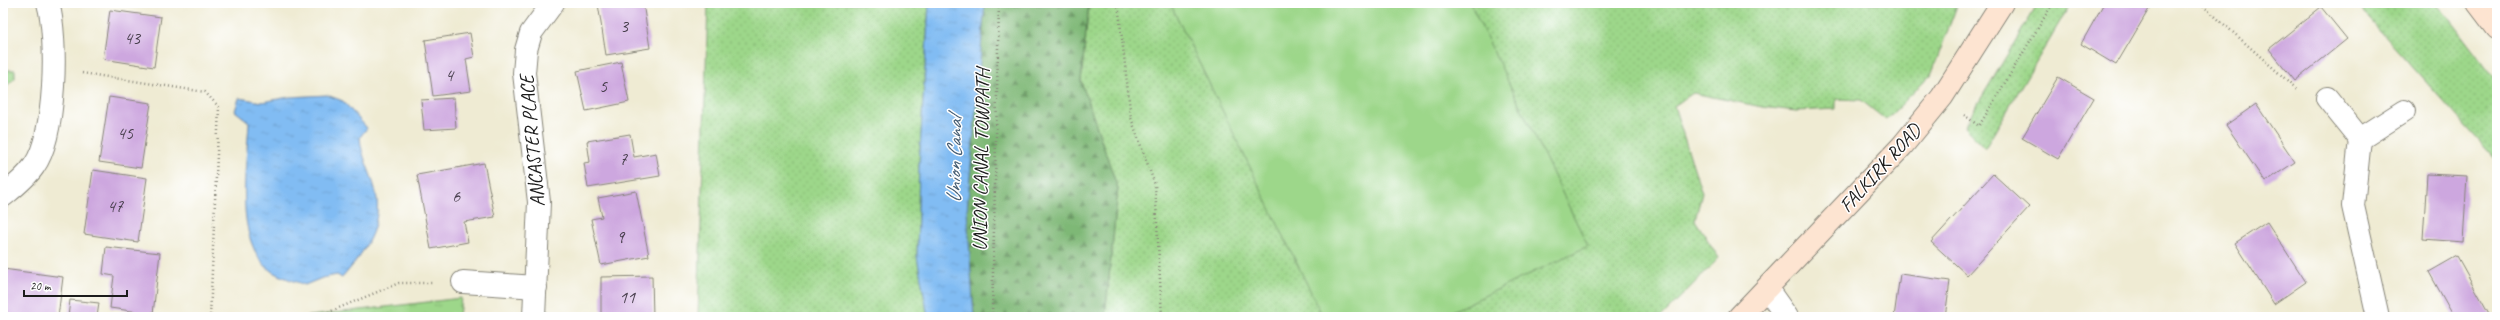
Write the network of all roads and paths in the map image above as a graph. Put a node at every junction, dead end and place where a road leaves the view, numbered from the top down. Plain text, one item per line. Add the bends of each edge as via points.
1 (48, 3) edge
2 (553, 3) edge
3 (998, 3) edge
4 (1118, 3) edge
5 (2002, 3) edge
6 (2053, 3) edge
7 (2200, 3) edge
8 (2478, 3) edge
9 (2497, 28) edge
10 (54, 69) junction
11 (2303, 95) dead end
12 (1942, 97) junction
13 (2327, 98) dead end
14 (2404, 111) dead end
15 (2360, 139) junction
16 (3, 196) edge
17 (464, 282) joint
18 (536, 287) junction
19 (1767, 289) junction
20 (210, 317) edge
21 (317, 317) edge
22 (534, 317) edge
23 (992, 317) edge
24 (1162, 317) edge
25 (1739, 317) edge
26 (1787, 317) edge
27 (2378, 317) edge

1 - 10 street
2 - 18 street, ANCASTER PLACE via 531,33 524,73 539,202
3 - 23 path, UNION CANAL TOWPATH
4 - 24 path via 1131,118 1155,185
5 - 12 main road, FALKIRK ROAD
6 - 12 path via 1979,126
7 - 11 path
8 - 9 main road
10 - 16 street via 44,146 35,166
10 - 20 path via 205,92 218,107
12 - 19 main road, FALKIRK ROAD via 1902,146
13 - 15 street
14 - 15 street
15 - 27 street via 2353,206
17 - 18 street
17 - 21 path via 399,283
18 - 22 street, ANCASTER PLACE
19 - 25 main road, FALKIRK ROAD
19 - 26 street

